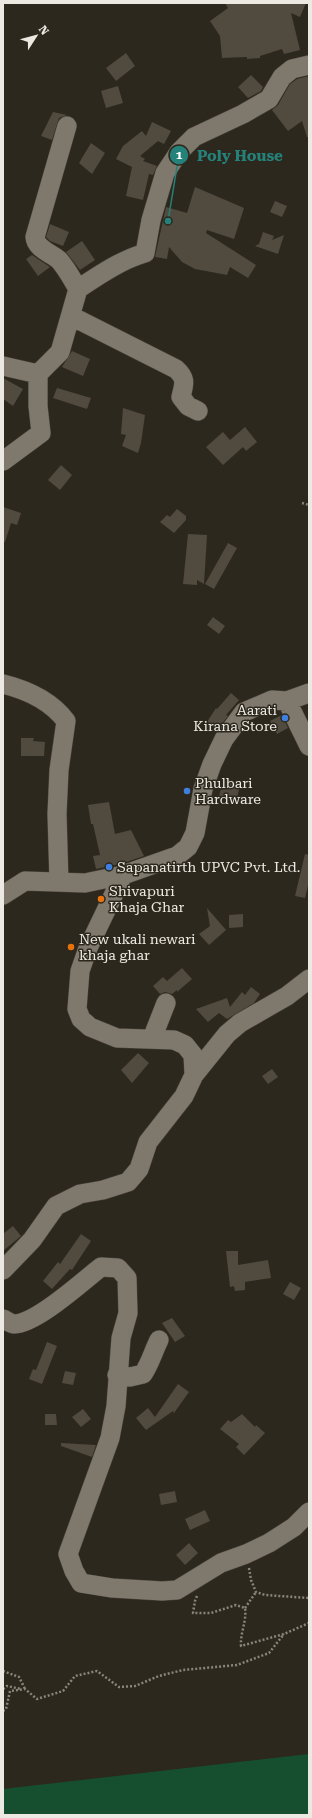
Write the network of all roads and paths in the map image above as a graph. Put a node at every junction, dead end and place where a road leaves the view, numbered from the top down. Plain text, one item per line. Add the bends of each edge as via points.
1 (309, 65) edge
2 (67, 126) dead end
3 (78, 289) junction
4 (71, 316) junction
5 (3, 366) edge
6 (38, 374) junction
7 (198, 411) dead end
8 (3, 461) edge
9 (302, 503) dead end
10 (309, 505) edge
11 (3, 684) edge
12 (309, 693) edge
13 (287, 701) junction
14 (309, 746) edge
15 (124, 875) junction
16 (59, 882) junction
17 (3, 895) edge
18 (309, 979) edge
19 (166, 1003) dead end
20 (156, 1039) junction
21 (194, 1075) junction
22 (3, 1270) edge
23 (3, 1319) edge
24 (159, 1340) dead end
25 (117, 1375) junction
26 (309, 1512) edge
27 (246, 1554) junction
28 (205, 1573) junction
29 (256, 1592) junction
30 (309, 1598) edge
31 (245, 1608) junction
32 (309, 1624) edge
33 (284, 1634) junction
34 (3, 1670) edge
35 (3, 1689) edge
36 (25, 1689) junction
37 (3, 1711) edge

1 - 3 street via 292,69 282,76 269,99 194,137 179,152 165,173 151,220 145,253 106,271
2 - 3 street via 35,237 37,244 58,260 68,272
3 - 4 street
4 - 6 street via 60,352
4 - 7 street via 176,369 183,375 181,397 188,406
5 - 6 street
6 - 8 street via 41,433
9 - 10 path
11 - 16 street via 38,697 58,711 66,721 59,770 57,814
12 - 13 street
13 - 14 street
13 - 15 street via 272,700 244,712 224,739 203,789 195,833 188,847 177,856
15 - 16 street via 85,883
15 - 20 street via 88,948 80,971 77,1009 81,1019 90,1027 118,1038
16 - 17 street via 25,881
18 - 21 street via 240,1023 227,1034
19 - 20 street via 155,1031
20 - 21 street via 174,1040 185,1045 193,1055
21 - 22 street via 184,1096 148,1142 139,1169 128,1182 80,1194 56,1206 32,1240
23 - 25 street via 14,1324 29,1320 44,1312 101,1267 118,1268 127,1278 128,1313 121,1338
24 - 25 street via 149,1366 143,1374 130,1377
25 - 28 street via 116,1406 110,1438 68,1554 74,1571 81,1583 162,1592 177,1590
26 - 27 street via 294,1527
27 - 28 street via 221,1563
27 - 29 path
28 - 31 path via 207,1580 195,1601 193,1613 211,1613 236,1605
29 - 30 path
29 - 31 path
31 - 33 path via 246,1616 240,1636 241,1646
32 - 33 path
33 - 36 path via 269,1653 237,1665 183,1670 125,1687 119,1687 96,1671 75,1676 63,1691 37,1699
34 - 36 path via 19,1677
35 - 36 path via 7,1686
36 - 37 path via 10,1691 6,1709

